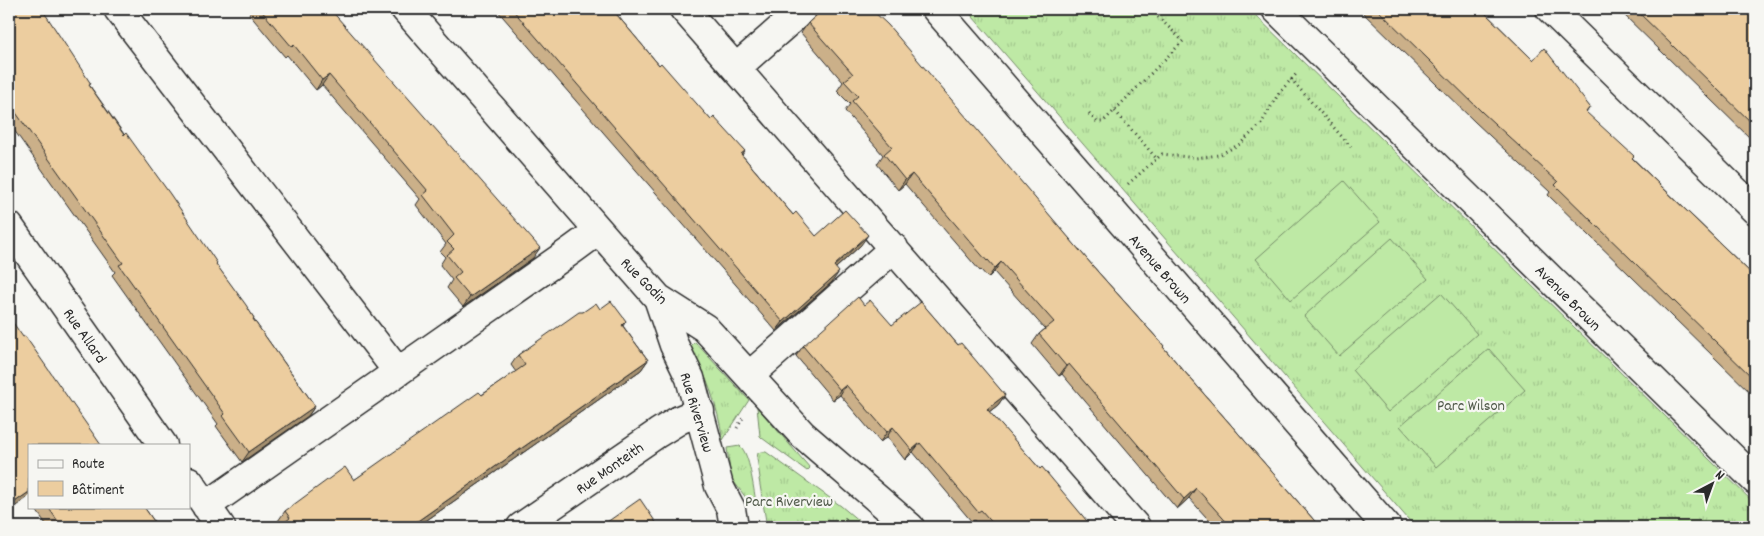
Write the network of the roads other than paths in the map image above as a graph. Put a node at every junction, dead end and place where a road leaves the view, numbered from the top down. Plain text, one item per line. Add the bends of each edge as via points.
1 (118, 9) edge
2 (405, 9) edge
3 (684, 9) edge
4 (803, 9) edge
5 (936, 9) edge
6 (1276, 9) edge
7 (1550, 9) edge
8 (736, 68) junction
9 (1755, 210) edge
10 (9, 226) edge
11 (598, 231) junction
12 (894, 248) junction
13 (658, 298) junction
14 (398, 372) junction
15 (749, 376) junction
16 (700, 411) junction
17 (162, 444) edge
18 (1755, 480) edge
19 (190, 482) edge
20 (213, 516) edge
21 (521, 527) edge
22 (734, 527) edge
23 (910, 527) edge
24 (1136, 527) edge
25 (1387, 527) edge

1 - 14 street
2 - 11 street, Rue Godin
3 - 8 street
4 - 8 street
5 - 25 street, Avenue Brown
6 - 18 street, Avenue Brown
7 - 9 street
8 - 12 street
10 - 17 street, Rue Allard
11 - 13 street, Rue Godin
11 - 14 street
12 - 15 street
12 - 24 street
13 - 15 street, Rue Godin via 705,328
13 - 16 street, Rue Riverview
14 - 20 street
15 - 23 street, Rue Godin via 802,434
16 - 21 street, Rue Monteith via 658,433
16 - 22 street, Rue Riverview via 719,486 731,509
19 - 20 street

